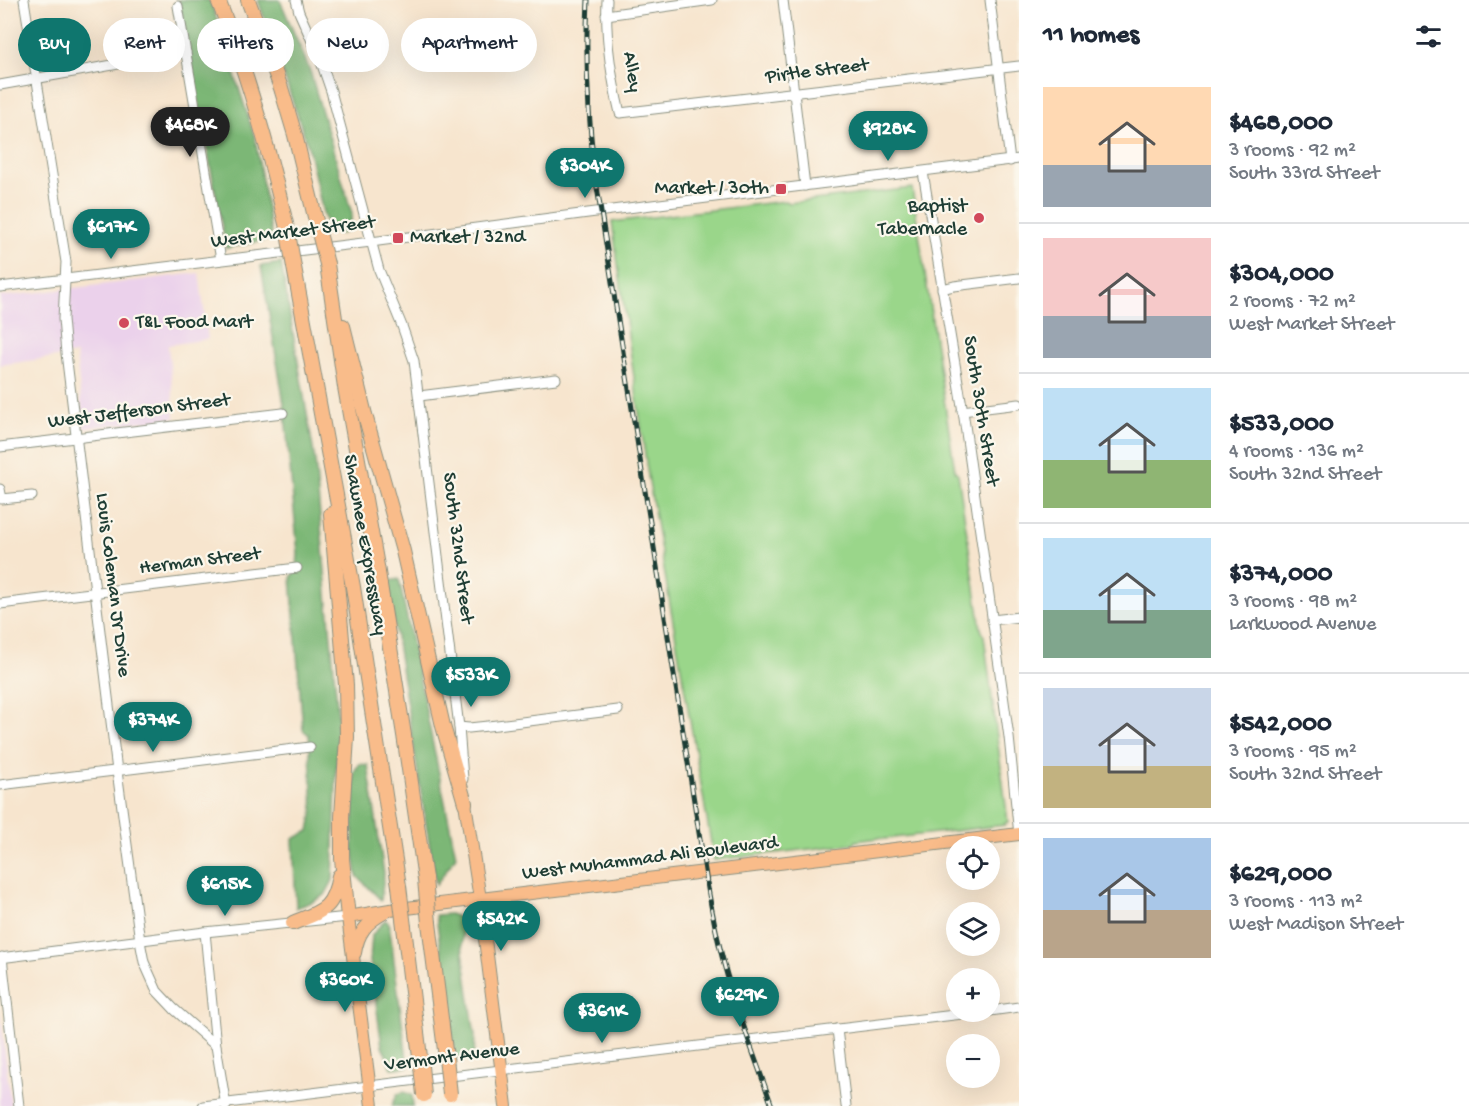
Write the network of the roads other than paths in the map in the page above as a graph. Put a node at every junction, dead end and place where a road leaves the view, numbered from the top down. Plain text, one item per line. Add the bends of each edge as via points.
1 (24, 0) edge
2 (218, 0) edge
3 (248, 0) edge
4 (296, 0) edge
5 (607, 0) edge
6 (712, 0) edge
7 (783, 0) edge
8 (990, 0) edge
9 (178, 6) dead end
10 (606, 15) junction
11 (186, 52) junction
12 (1019, 66) edge
13 (999, 68) junction
14 (37, 78) junction
15 (0, 85) edge
16 (794, 93) junction
17 (620, 113) joint
18 (1014, 160) edge
19 (923, 172) junction
20 (806, 186) junction
21 (371, 242) junction
22 (221, 260) junction
23 (327, 264) junction
24 (1019, 278) edge
25 (65, 279) junction
26 (0, 287) edge
27 (942, 289) junction
28 (556, 379) dead end
29 (419, 396) junction
30 (1019, 404) edge
31 (962, 411) junction
32 (283, 413) dead end
33 (323, 422) junction
34 (76, 437) junction
35 (0, 447) edge
36 (0, 489) edge
37 (32, 496) dead end
38 (297, 568) dead end
39 (95, 593) junction
40 (0, 604) edge
41 (1019, 617) edge
42 (992, 620) junction
43 (618, 710) dead end
44 (459, 727) junction
45 (310, 747) dead end
46 (117, 771) junction
47 (0, 785) edge
48 (465, 803) junction
49 (1019, 834) edge
50 (342, 859) junction
51 (480, 899) junction
52 (390, 910) junction
53 (348, 917) junction
54 (293, 923) junction
55 (204, 933) junction
56 (140, 941) junction
57 (1, 958) edge
58 (354, 959) junction
59 (1019, 1007) edge
60 (1000, 1010) edge
61 (946, 1016) edge
62 (837, 1029) junction
63 (216, 1046) junction
64 (501, 1070) junction
65 (369, 1086) junction
66 (425, 1100) edge
67 (451, 1100) edge
68 (226, 1104) edge
69 (19, 1106) edge
70 (203, 1106) edge
71 (372, 1106) edge
72 (506, 1106) edge
73 (846, 1106) edge

1 - 14 street, Louis Coleman Jr Drive
2 - 33 highway, Shawnee Expressway, bridge via 250,87 274,172
3 - 23 highway, Shawnee Expressway, bridge via 304,168
4 - 21 street, South 32nd Street via 331,91
5 - 10 street, Alley
6 - 10 street
7 - 16 street
8 - 13 street
9 - 11 street
10 - 17 street, Alley via 612,80
11 - 14 street
11 - 22 street
12 - 13 street, Pirtle Street
13 - 16 street, Pirtle Street
13 - 18 street
14 - 15 street
14 - 25 street, Louis Coleman Jr Drive via 66,262
16 - 17 street, Pirtle Street
16 - 20 street
18 - 19 street, West Market Street
19 - 20 street, West Market Street
19 - 27 street, South 30th Street
20 - 21 street, West Market Street
21 - 22 street, West Market Street
21 - 29 street, South 32nd Street via 414,361
22 - 25 street, West Market Street
23 - 48 highway
23 - 67 highway, Shawnee Expressway, bridge via 404,735
24 - 27 street
25 - 26 street, West Market Street
25 - 34 street, Louis Coleman Jr Drive via 63,319
27 - 31 street, South 30th Street
28 - 29 street
29 - 44 street, South 32nd Street
30 - 31 street
31 - 42 street, South 30th Street
32 - 34 street, West Jefferson Street
33 - 50 highway via 346,685
33 - 66 highway, Shawnee Expressway, bridge via 399,886
34 - 35 street, West Jefferson Street
34 - 39 street, Louis Coleman Jr Drive
36 - 37 street via 2,499
38 - 39 street, Herman Street
39 - 40 street, Herman Street
39 - 46 street, Louis Coleman Jr Drive
41 - 42 street
42 - 49 street, South 30th Street via 1010,737
43 - 44 street
44 - 48 street, South 32nd Street
45 - 46 street
46 - 47 street
46 - 56 street, Louis Coleman Jr Drive
48 - 51 main road, South 32nd Street
49 - 51 main road, West Muhammad Ali Boulevard
50 - 53 highway
50 - 54 highway via 337,890 330,904
51 - 52 main road, West Muhammad Ali Boulevard
51 - 64 main road, South 32nd Street
52 - 53 main road, West Muhammad Ali Boulevard
52 - 58 main road via 361,932
53 - 54 street, West Muhammad Ali Boulevard
53 - 58 main road
54 - 55 street, West Muhammad Ali Boulevard
55 - 56 street, West Muhammad Ali Boulevard
55 - 63 street
56 - 57 street, West Muhammad Ali Boulevard
56 - 63 street, Louis Coleman Jr Drive via 144,962 157,990
57 - 69 street
58 - 65 main road
59 - 60 street, Vermont Avenue
61 - 62 street, Vermont Avenue
62 - 64 street, Vermont Avenue
62 - 73 street
63 - 68 street
64 - 65 street, Vermont Avenue
64 - 72 main road, South 32nd Street
65 - 68 street, Vermont Avenue
65 - 71 main road
68 - 70 street, Vermont Avenue

